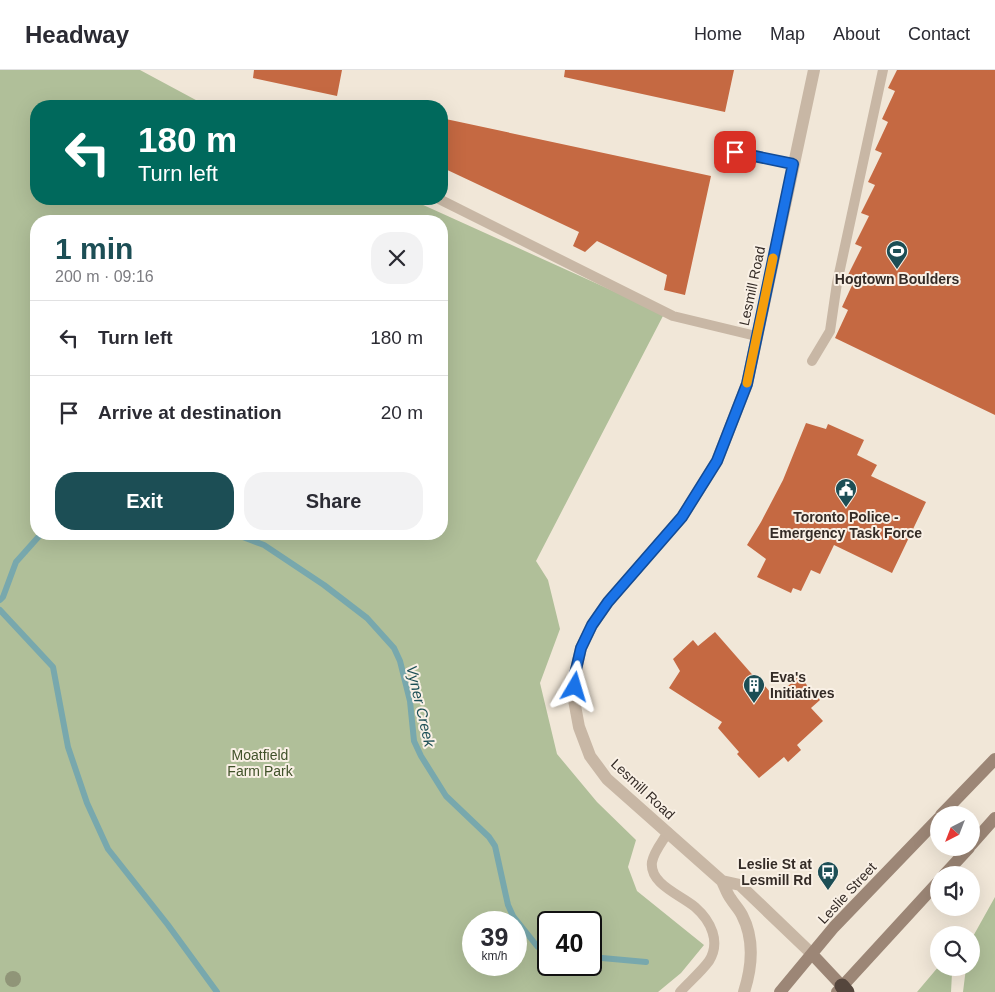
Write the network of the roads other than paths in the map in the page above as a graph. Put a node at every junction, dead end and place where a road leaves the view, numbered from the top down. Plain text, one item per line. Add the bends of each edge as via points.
1 (814, 70) edge
2 (883, 70) edge
3 (721, 150) dead end
4 (793, 164) junction
5 (448, 204) edge
6 (756, 336) junction
7 (812, 362) dead end
8 (995, 759) edge
9 (950, 806) edge
10 (995, 818) edge
11 (930, 827) edge
12 (668, 832) junction
13 (980, 835) edge
14 (961, 856) edge
15 (952, 866) edge
16 (722, 881) junction
17 (930, 891) edge
18 (812, 954) junction
19 (842, 990) edge
20 (680, 992) edge
21 (744, 992) edge
22 (780, 992) edge

1 - 4 street, Lesmill Road
2 - 7 lane via 837,283 830,331
3 - 4 lane
4 - 6 street, Lesmill Road
5 - 6 lane via 673,316
6 - 12 street, Lesmill Road via 747,384 717,461 682,517 592,625 581,648 575,674 578,727 590,756 607,779
8 - 9 main road
10 - 13 main road
11 - 18 main road, Leslie Street
12 - 16 street, Lesmill Road
12 - 20 lane via 652,862 653,872 661,884 696,908 712,930 715,943 709,961
14 - 15 main road
16 - 18 street, Lesmill Road via 740,885
16 - 21 street via 748,929 752,955
17 - 19 main road
18 - 19 main road
18 - 22 main road, Leslie Street

